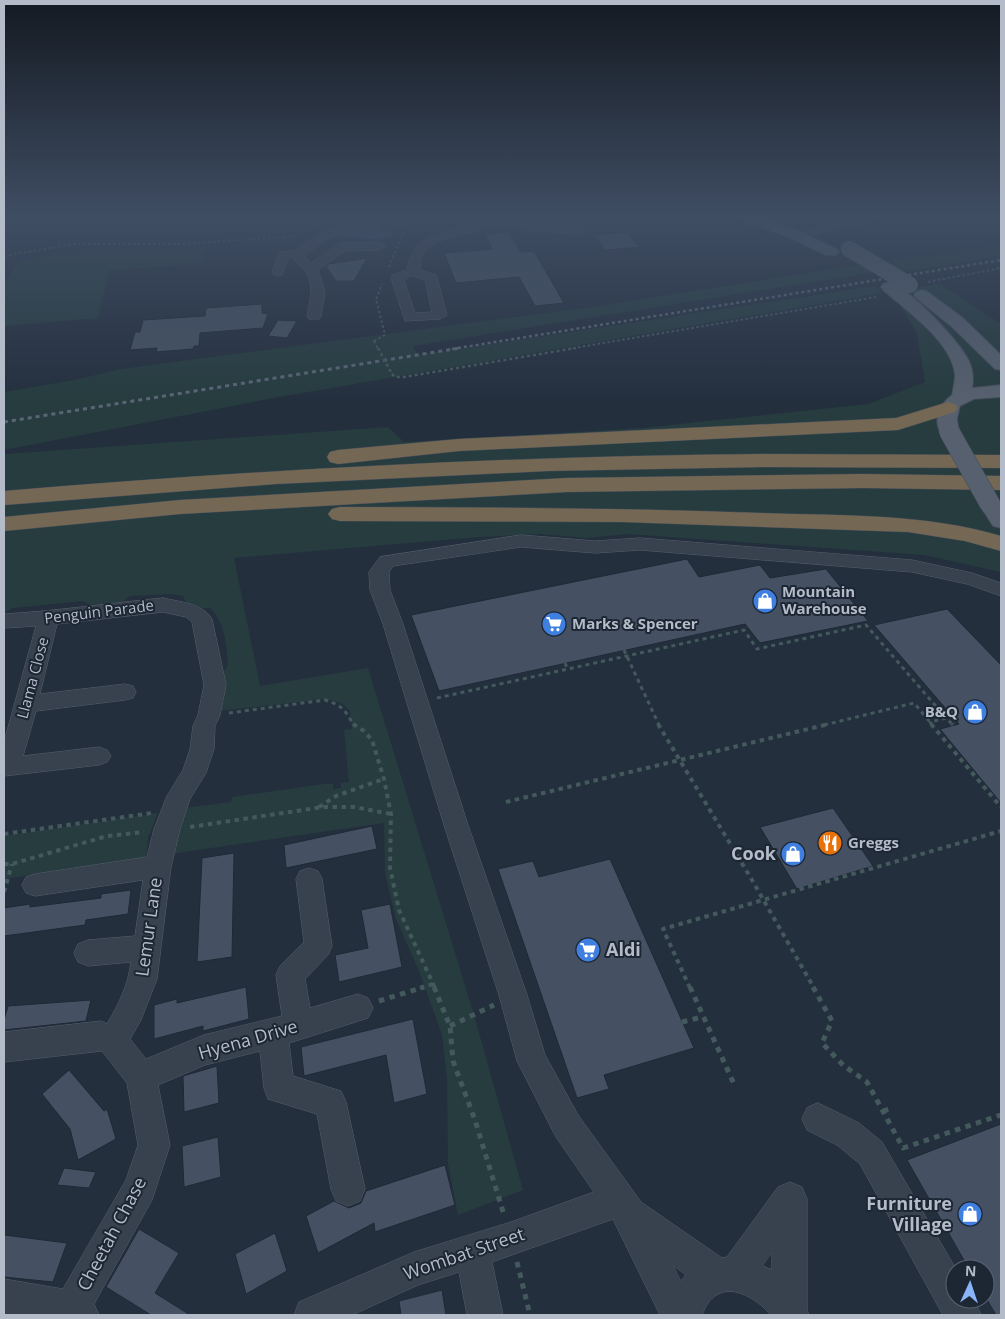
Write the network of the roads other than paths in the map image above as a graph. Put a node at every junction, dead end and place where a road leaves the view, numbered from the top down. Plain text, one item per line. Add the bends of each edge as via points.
1 (314, 278) edge
2 (872, 278) edge
3 (897, 278) edge
4 (314, 316) dead end
5 (1001, 365) edge
6 (1001, 391) edge
7 (954, 402) junction
8 (1001, 462) edge
9 (1001, 483) edge
10 (96, 490) junction
11 (4, 498) edge
12 (995, 512) edge
13 (104, 515) junction
14 (4, 524) edge
15 (1001, 544) edge
16 (1001, 590) edge
17 (48, 619) junction
18 (4, 621) edge
19 (125, 692) dead end
20 (27, 704) junction
21 (99, 756) dead end
22 (6, 766) edge
23 (158, 867) junction
24 (309, 879) dead end
25 (35, 885) dead end
26 (147, 948) junction
27 (88, 954) dead end
28 (358, 1008) road end
29 (286, 1029) junction
30 (113, 1040) junction
31 (4, 1047) edge
32 (140, 1077) junction
33 (818, 1120) dead end
34 (348, 1189) dead end
35 (623, 1206) junction
36 (472, 1251) junction
37 (727, 1275) junction
38 (4, 1298) edge
39 (76, 1312) edge
40 (790, 1313) edge
41 (312, 1315) edge
42 (485, 1315) edge
43 (679, 1315) edge
44 (684, 1315) edge
45 (964, 1315) edge

1 - 4 street via 318,292
2 - 7 main road via 931,323 958,355 964,374
3 - 5 main road, bridge via 956,322
6 - 7 main road via 974,393
7 - 10 highway via 898,424 459,446 198,471
7 - 12 main road, bridge via 945,421
8 - 10 highway via 578,464 408,470
9 - 13 highway via 854,481 567,485 180,507
10 - 11 highway
13 - 14 highway
13 - 15 highway via 178,519 388,514 622,515 908,525 968,534
16 - 35 street via 972,579 912,566 640,544 595,547 521,541 387,561 379,572 380,590 532,1061 567,1126
17 - 18 street, Penguin Parade
17 - 20 street, Llama Close
17 - 23 street, Penguin Parade via 162,605 193,612 202,620 215,685 204,726 202,749 194,773 170,820
19 - 20 street
20 - 22 street, Llama Close
21 - 22 street
23 - 25 street
23 - 26 street, Lemur Lane
24 - 29 street via 318,946 290,975
26 - 27 street
26 - 30 street, Lemur Lane via 143,979 131,1010
28 - 29 street, Hyena Drive
29 - 32 street, Hyena Drive via 204,1050
29 - 34 street via 279,1088 330,1102
30 - 31 street via 101,1036
30 - 32 street, Cheetah Chase
32 - 39 street, Cheetah Chase via 154,1145 140,1188
33 - 45 street via 848,1134 871,1152
35 - 36 street, Wombat Street
35 - 37 street
35 - 43 street
36 - 41 street, Wombat Street via 414,1269
36 - 42 street
37 - 40 street via 756,1279 774,1292
37 - 40 street via 790,1199
37 - 44 street via 701,1285 689,1300
38 - 39 street

